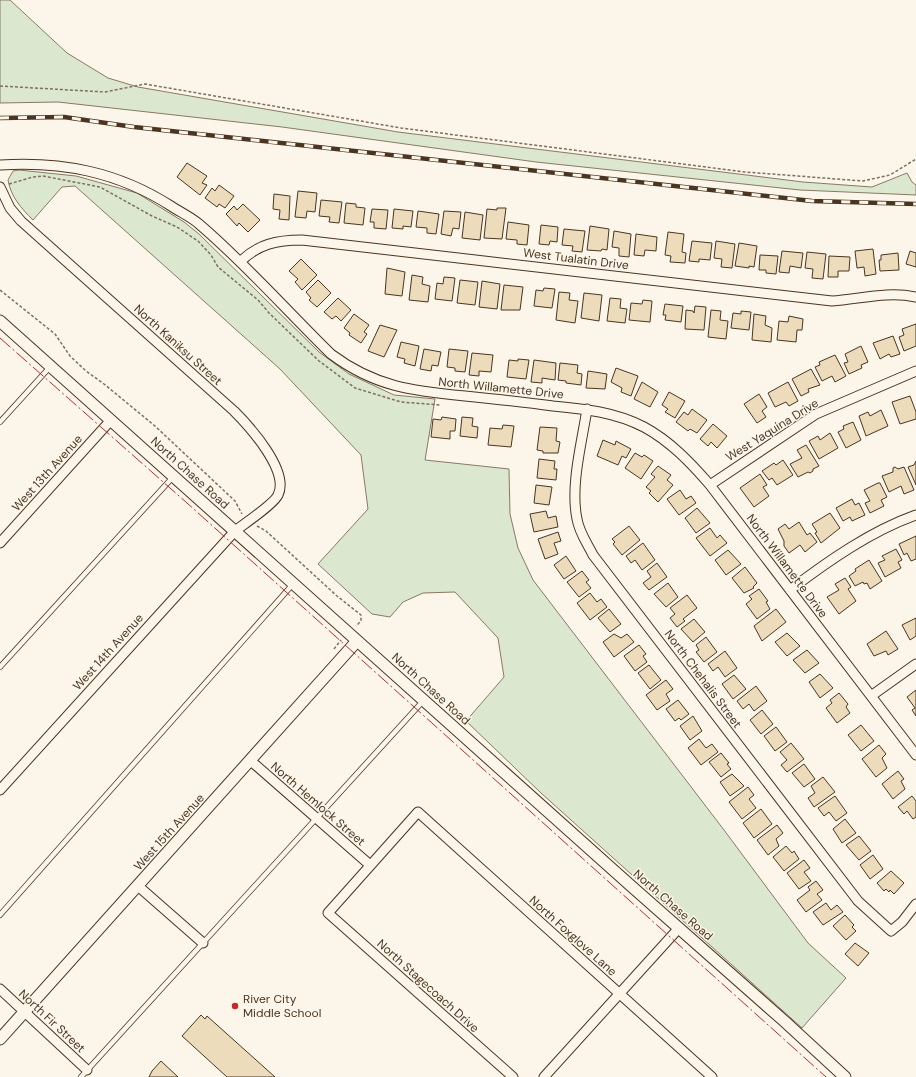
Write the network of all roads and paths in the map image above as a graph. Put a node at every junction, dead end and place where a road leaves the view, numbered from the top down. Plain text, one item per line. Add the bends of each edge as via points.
1 (0, 86) edge
2 (916, 159) edge
3 (0, 165) edge
4 (0, 187) edge
5 (240, 262) junction
6 (0, 290) edge
7 (916, 297) edge
8 (0, 321) edge
9 (51, 366) junction
10 (916, 371) edge
11 (441, 405) dead end
12 (587, 409) junction
13 (111, 420) junction
14 (0, 422) edge
15 (174, 476) junction
16 (710, 485) junction
17 (916, 514) edge
18 (248, 520) junction
19 (235, 531) junction
20 (0, 543) edge
21 (293, 583) junction
22 (790, 590) junction
23 (359, 624) dead end
24 (357, 641) junction
25 (916, 664) edge
26 (0, 667) edge
27 (871, 696) junction
28 (424, 700) junction
29 (916, 755) edge
30 (251, 761) junction
31 (0, 790) edge
32 (316, 819) junction
33 (370, 865) junction
34 (138, 886) junction
35 (916, 904) edge
36 (0, 915) edge
37 (679, 928) junction
38 (203, 943) junction
39 (0, 989) edge
40 (619, 994) junction
41 (25, 1012) junction
42 (0, 1039) edge
43 (87, 1070) junction
44 (81, 1077) edge
45 (513, 1077) edge
46 (544, 1077) edge
47 (712, 1077) edge
48 (845, 1077) edge

1 - 2 path via 105,92 145,84 401,128 745,172 841,180 862,181 890,175
3 - 5 street, North Willamette Drive via 65,166 117,178 155,196 198,223
4 - 11 path via 43,176 100,187 177,227 198,241 218,267 258,300 268,313 319,361 355,388 401,402
4 - 18 street, North Kaniksu Street via 10,208 20,221 234,411 261,442 278,475 279,490 276,498
5 - 7 street, West Tualatin Drive via 251,251 264,244 302,240 832,301 903,294
5 - 12 street, North Willamette Drive via 332,354 346,365 377,380 410,390
6 - 18 path via 54,334 70,356 86,371 165,435 235,501 239,512
8 - 9 street, North Chase Road
9 - 13 street, North Chase Road
9 - 14 lane
10 - 16 street, West Yaquina Drive via 816,414
12 - 16 street, North Willamette Drive via 620,417 650,430 686,458
12 - 35 street, North Chehalis Street via 577,476 576,518 593,555 858,901 891,931
13 - 15 street, North Chase Road
13 - 20 street, West 13th Avenue
15 - 19 street, North Chase Road
15 - 26 lane
16 - 22 street, North Willamette Drive
17 - 22 street via 890,524
18 - 19 street, North Kaniksu Street
18 - 23 path via 266,531 337,596 357,610 361,615
19 - 21 street, North Chase Road
19 - 31 street, West 14th Avenue
21 - 24 street, North Chase Road
21 - 36 lane
22 - 27 street, North Willamette Drive
24 - 28 street, North Chase Road
24 - 30 street, West 15th Avenue
25 - 27 street
27 - 29 street, North Willamette Drive
28 - 32 lane
28 - 37 street, North Chase Road
30 - 32 street, North Hemlock Street
30 - 34 street, West 15th Avenue
32 - 33 street, North Hemlock Street
32 - 38 lane
33 - 40 street, North Foxglove Lane via 418,812
33 - 45 street, North Stagecoach Drive via 328,913
34 - 38 street
34 - 41 street, West 15th Avenue
37 - 40 street
37 - 48 street, North Chase Road
38 - 43 lane
39 - 41 street, North Fir Street
40 - 46 street
40 - 47 street, North Foxglove Lane
41 - 42 street, West 15th Avenue
41 - 43 street, North Fir Street
43 - 44 lane

